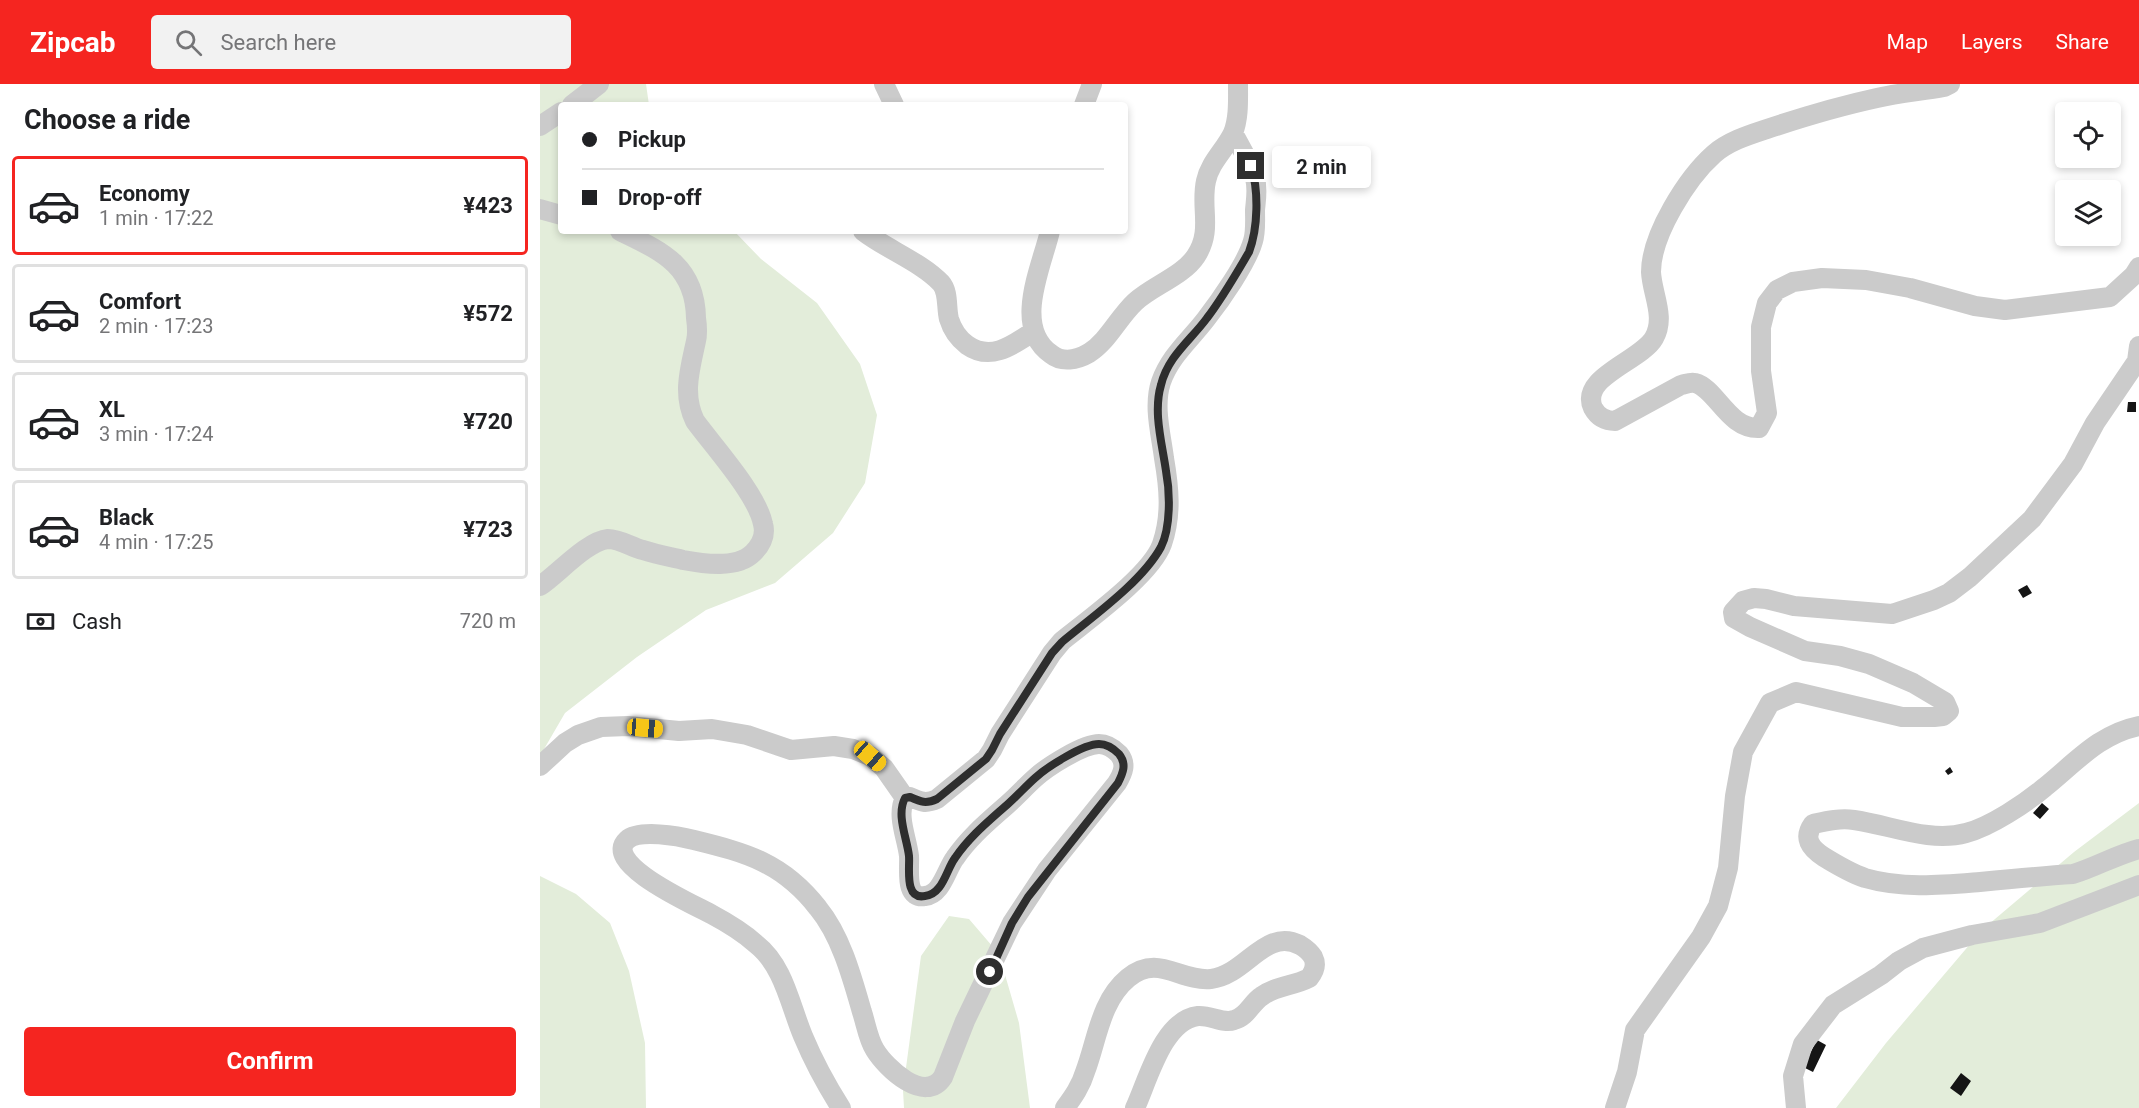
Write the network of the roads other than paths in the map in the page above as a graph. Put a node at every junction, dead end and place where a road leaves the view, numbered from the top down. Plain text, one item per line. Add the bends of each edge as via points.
1 (599, 84) edge
2 (884, 84) edge
3 (1092, 84) edge
4 (1238, 84) edge
5 (1950, 84) edge
6 (576, 102) edge
7 (893, 102) edge
8 (1085, 102) edge
9 (558, 114) edge
10 (540, 126) edge
11 (1233, 133) junction
12 (540, 209) edge
13 (558, 214) edge
14 (626, 234) edge
15 (868, 234) edge
16 (1049, 234) edge
17 (2139, 267) edge
18 (1034, 331) junction
19 (2139, 345) edge
20 (540, 586) edge
21 (2139, 726) edge
22 (540, 766) edge
23 (905, 798) junction
24 (2139, 849) edge
25 (2139, 885) edge
26 (841, 1108) edge
27 (1065, 1108) edge
28 (1135, 1108) edge
29 (1615, 1108) edge
30 (1796, 1108) edge

1 - 6 street
2 - 7 street
3 - 8 street
4 - 11 street
5 - 17 street via 1783,123 1728,144 1714,154 1681,195 1656,242 1651,271 1659,317 1653,339 1596,384 1591,395 1597,414 1615,421 1692,382 1702,385 1738,422 1759,428 1767,413 1761,371 1761,327 1767,303 1777,290 1792,282 1822,278 1866,280 2005,310 2110,297
9 - 10 street
11 - 18 street via 1206,179 1206,236 1196,257 1139,298 1096,347 1077,358 1056,358 1041,345
11 - 23 street via 1251,166 1257,190 1254,240 1232,281 1180,348 1161,383 1158,416 1170,501 1162,546 1137,578 1057,647 986,759 937,799 922,802
12 - 13 street
14 - 20 street via 659,250 680,267 690,283 697,338 690,360 689,409 754,500 764,534 750,557 707,564 608,539 596,543
15 - 18 street via 940,283 955,331 975,350 986,354 1010,348
16 - 18 street via 1031,308
19 - 29 street via 2137,361 2073,464 2032,519 1949,593 1892,614 1794,606 1766,598 1743,601 1733,612 1734,618 1750,627 1805,651 1869,664 1913,683 1945,702 1949,711 1943,716 1902,717 1796,692 1770,704 1743,752 1728,868 1718,906 1671,982 1635,1030
21 - 24 street via 2108,736 2086,750 2043,789 1988,825 1965,834 1938,837 1853,820 1814,824 1808,832 1818,853 1843,869 1884,882 1926,886 2073,874
22 - 23 street via 564,743 601,727 712,729 747,735 790,750 853,748 884,768
23 - 26 street via 901,813 910,884 917,896 925,896 940,886 951,863 975,832 1045,770 1085,747 1098,744 1108,746 1123,761 1124,773 1118,783 1047,870 1017,915 943,1077 929,1086 909,1083 893,1072 873,1048 847,964 829,922 790,878 756,858 691,839 640,835 624,843 625,857 643,876 732,926 768,955 786,988 811,1053
25 - 30 street via 2040,923 1923,948 1899,961 1833,1005 1803,1044 1793,1076
27 - 28 street via 1085,1074 1104,1014 1120,986 1137,971 1161,967 1209,979 1242,966 1274,942 1295,943 1305,948 1315,964 1309,978 1262,996 1239,1019 1225,1021 1198,1016 1180,1023 1161,1049

